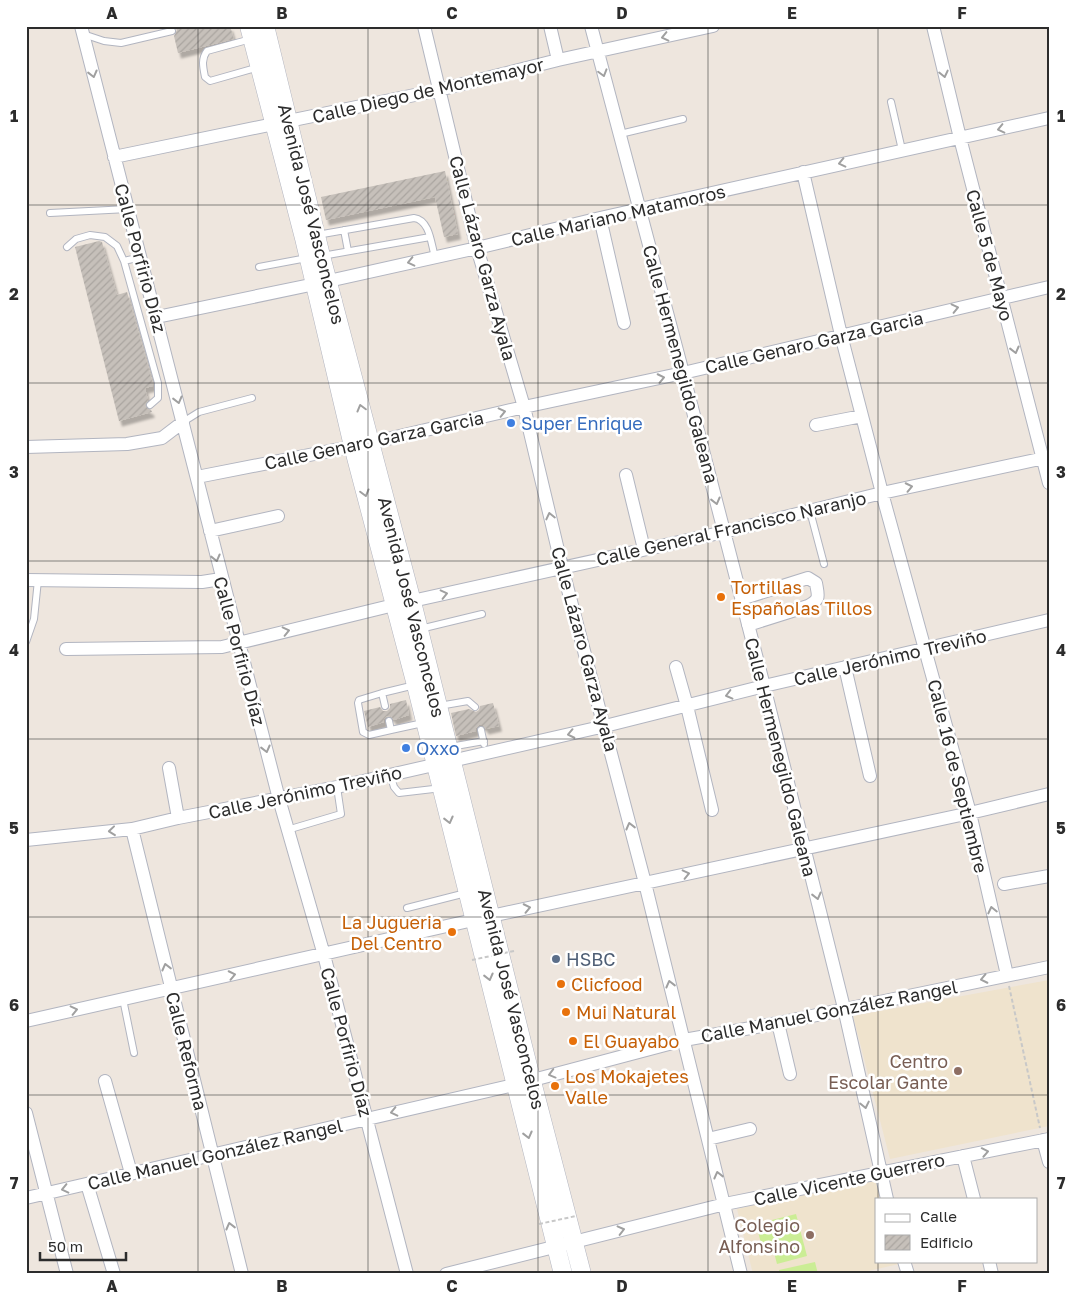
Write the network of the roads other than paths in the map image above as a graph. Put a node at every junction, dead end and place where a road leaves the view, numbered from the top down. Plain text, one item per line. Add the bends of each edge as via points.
1 (424, 26) edge
2 (550, 26) edge
3 (590, 26) edge
4 (713, 26) edge
5 (933, 26) edge
6 (82, 28) edge
7 (256, 30) edge
8 (172, 31) dead end
9 (597, 53) junction
10 (558, 60) junction
11 (260, 67) junction
12 (439, 90) junction
13 (891, 102) dead end
14 (1049, 118) edge
15 (683, 119) dead end
16 (282, 123) junction
17 (620, 134) junction
18 (960, 138) junction
19 (902, 150) junction
20 (114, 157) junction
21 (803, 172) junction
22 (128, 209) junction
23 (640, 210) junction
24 (50, 212) dead end
25 (600, 218) junction
26 (344, 230) junction
27 (310, 237) junction
28 (430, 237) junction
29 (67, 247) dead end
30 (477, 248) junction
31 (348, 251) junction
32 (141, 257) junction
33 (315, 257) junction
34 (435, 257) junction
35 (124, 261) junction
36 (259, 267) dead end
37 (321, 283) junction
38 (1049, 287) edge
39 (1001, 297) junction
40 (157, 317) junction
41 (624, 323) dead end
42 (841, 334) junction
43 (169, 365) junction
44 (154, 369) junction
45 (684, 373) junction
46 (252, 398) dead end
47 (150, 405) dead end
48 (524, 407) junction
49 (862, 416) junction
50 (183, 422) junction
51 (816, 425) dead end
52 (361, 444) junction
53 (26, 447) edge
54 (1045, 458) edge
55 (626, 475) dead end
56 (197, 477) junction
57 (1049, 483) edge
58 (882, 493) junction
59 (810, 511) junction
60 (278, 516) dead end
61 (210, 531) junction
62 (724, 532) junction
63 (644, 548) junction
64 (824, 564) dead end
65 (562, 567) junction
66 (222, 579) junction
67 (32, 580) edge
68 (741, 599) junction
69 (412, 602) junction
70 (394, 605) junction
71 (482, 614) dead end
72 (1049, 620) edge
73 (748, 626) junction
74 (410, 632) junction
75 (26, 642) edge
76 (238, 642) junction
77 (66, 649) dead end
78 (925, 649) junction
79 (676, 667) dead end
80 (845, 667) junction
81 (423, 682) junction
82 (764, 686) junction
83 (382, 693) junction
84 (385, 706) dead end
85 (687, 706) junction
86 (475, 707) dead end
87 (431, 714) junction
88 (389, 721) dead end
89 (605, 726) junction
90 (391, 730) junction
91 (481, 730) dead end
92 (485, 747) junction
93 (441, 756) junction
94 (169, 768) dead end
95 (390, 774) junction
96 (870, 776) dead end
97 (337, 787) junction
98 (449, 787) junction
99 (1049, 794) edge
100 (279, 799) junction
101 (712, 810) dead end
102 (970, 813) junction
103 (178, 818) junction
104 (132, 829) junction
105 (287, 830) junction
106 (26, 840) edge
107 (805, 848) junction
108 (1049, 876) edge
109 (645, 884) junction
110 (1004, 884) dead end
111 (484, 889) junction
112 (467, 893) junction
113 (406, 908) dead end
114 (492, 916) junction
115 (474, 920) junction
116 (324, 955) junction
117 (1049, 967) edge
118 (1007, 975) junction
119 (171, 988) junction
120 (123, 999) junction
121 (844, 1008) junction
122 (26, 1021) edge
123 (778, 1023) junction
124 (684, 1040) junction
125 (134, 1053) dead end
126 (790, 1074) dead end
127 (532, 1079) junction
128 (106, 1081) dead end
129 (514, 1085) junction
130 (26, 1113) edge
131 (367, 1118) junction
132 (750, 1129) dead end
133 (708, 1139) junction
134 (1046, 1139) edge
135 (212, 1154) junction
136 (963, 1156) junction
137 (1049, 1162) edge
138 (880, 1173) junction
139 (131, 1174) junction
140 (86, 1184) junction
141 (46, 1194) junction
142 (26, 1198) edge
143 (887, 1198) edge
144 (974, 1198) edge
145 (725, 1204) junction
146 (574, 1242) junction
147 (555, 1246) junction
148 (904, 1262) edge
149 (67, 1274) edge
150 (114, 1274) edge
151 (242, 1274) edge
152 (408, 1274) edge
153 (446, 1274) edge
154 (563, 1274) edge
155 (582, 1274) edge
156 (741, 1274) edge
157 (908, 1274) edge

1 - 12 street, Calle Lázaro Garza Ayala
2 - 10 street
3 - 9 street, Calle Hermenegildo Galeana
4 -> 9 street, Calle Diego de Montemayor
5 -> 18 street, Calle 5 de Mayo
6 - 8 lane via 104,41 121,43
6 -> 20 street, Calle Porfirio Díaz
7 - 11 main road, Avenida José Vasconcelos
7 - 11 lane via 207,51 202,65 205,77 210,81
7 - 16 main road, Avenida José Vasconcelos
9 - 10 street, Calle Diego de Montemayor
9 -> 17 street, Calle Hermenegildo Galeana
10 - 12 street, Calle Diego de Montemayor
11 - 16 main road, Avenida José Vasconcelos
12 - 16 street, Calle Diego de Montemayor
12 - 30 street, Calle Lázaro Garza Ayala
13 - 19 lane
14 -> 18 street, Calle Mariano Matamoros
15 - 17 lane
16 - 20 street, Calle Diego de Montemayor
16 - 27 main road, Avenida José Vasconcelos
17 - 23 street, Calle Hermenegildo Galeana
18 - 19 street, Calle Mariano Matamoros
18 - 39 street, Calle 5 de Mayo
19 -> 21 street, Calle Mariano Matamoros
20 - 22 street, Calle Porfirio Díaz
21 - 23 street, Calle Mariano Matamoros
21 - 42 street, Calle 16 de Septiembre
22 - 24 lane
22 - 32 street, Calle Porfirio Díaz
23 - 25 street, Calle Mariano Matamoros
23 - 45 street, Calle Hermenegildo Galeana
25 - 30 street, Calle Mariano Matamoros
25 - 41 street
26 - 27 lane
26 - 28 lane via 414,218 422,220
26 - 31 lane
27 - 33 main road, Avenida José Vasconcelos
28 - 31 lane
28 - 34 lane
29 - 35 lane via 76,239 90,235 105,237 117,246
30 - 34 street, Calle Mariano Matamoros
30 - 48 street, Calle Lázaro Garza Ayala
31 - 33 lane
32 - 35 lane
32 - 40 street, Calle Porfirio Díaz
33 - 36 lane
33 - 37 main road, Avenida José Vasconcelos
34 -> 37 street, Calle Mariano Matamoros
35 - 44 lane
37 - 40 street, Calle Mariano Matamoros
37 - 52 main road, Avenida José Vasconcelos
38 - 39 street, Calle Genaro Garza Garcia
42 -> 39 street, Calle Genaro Garza Garcia
39 -> 54 street, Calle 5 de Mayo
40 - 43 street, Calle Porfirio Díaz
42 - 45 street, Calle Genaro Garza Garcia
42 - 49 street, Calle 16 de Septiembre
43 - 44 lane
43 -> 50 street, Calle Porfirio Díaz
44 - 47 lane via 158,398
48 -> 45 street, Calle Genaro Garza Garcia
45 -> 62 street, Calle Hermenegildo Galeana
46 - 50 lane via 199,412
52 -> 48 street, Calle Genaro Garza Garcia
65 -> 48 street, Calle Lázaro Garza Ayala
49 - 51 street
49 - 58 street, Calle 16 de Septiembre
50 - 53 street via 162,438 127,444
50 - 56 street, Calle Porfirio Díaz
52 - 56 street, Calle Genaro Garza Garcia
52 - 69 main road, Avenida José Vasconcelos
52 -> 70 main road, Avenida José Vasconcelos
54 - 57 street, Calle 5 de Mayo
58 -> 54 street, Calle General Francisco Naranjo
55 - 63 street
56 - 61 street, Calle Porfirio Díaz
58 - 59 street, Calle General Francisco Naranjo
58 - 78 street, Calle 16 de Septiembre
59 - 62 street, Calle General Francisco Naranjo
59 - 64 lane
60 - 61 street
61 -> 66 street, Calle Porfirio Díaz
62 - 63 street, Calle General Francisco Naranjo
62 - 68 street, Calle Hermenegildo Galeana
63 - 65 street, Calle General Francisco Naranjo
69 -> 65 street, Calle General Francisco Naranjo
65 - 89 street, Calle Lázaro Garza Ayala
66 - 67 street via 202,582
66 - 76 street, Calle Porfirio Díaz
67 - 75 lane via 34,619
68 - 73 street, Calle Hermenegildo Galeana
68 - 73 street via 808,578 816,583 816,602
69 - 70 street, Calle General Francisco Naranjo
69 - 74 main road, Avenida José Vasconcelos
70 - 74 main road, Avenida José Vasconcelos
76 -> 70 street, Calle General Francisco Naranjo
71 - 74 lane
72 - 78 street, Calle Jerónimo Treviño
73 - 82 street, Calle Hermenegildo Galeana
74 - 81 main road, Avenida José Vasconcelos
76 - 77 street, Calle General Francisco Naranjo via 222,647
76 -> 100 street, Calle Porfirio Díaz
78 - 80 street, Calle Jerónimo Treviño
78 - 102 street, Calle 16 de Septiembre
79 - 85 street
80 - 82 street, Calle Jerónimo Treviño
80 - 96 street
81 - 83 lane
81 - 87 main road, Avenida José Vasconcelos
82 -> 85 street, Calle Jerónimo Treviño
82 - 107 street, Calle Hermenegildo Galeana
83 - 84 lane
83 - 90 lane via 358,700 364,732 369,735
85 - 89 street, Calle Jerónimo Treviño
85 - 101 street
86 - 87 lane via 468,701
87 - 90 lane
87 - 93 main road, Avenida José Vasconcelos
88 - 90 lane
89 -> 92 street, Calle Jerónimo Treviño
109 -> 89 street, Calle Lázaro Garza Ayala
91 - 92 lane
92 - 93 street, Calle Jerónimo Treviño
93 - 95 street, Calle Jerónimo Treviño
93 - 98 main road, Avenida José Vasconcelos
94 - 103 street
95 - 97 street, Calle Jerónimo Treviño
95 - 98 lane via 399,793
97 - 100 street, Calle Jerónimo Treviño
97 - 105 lane via 341,814
98 - 111 main road, Avenida José Vasconcelos
98 -> 112 main road, Avenida José Vasconcelos
99 - 102 street
100 - 103 street, Calle Jerónimo Treviño
100 - 105 street, Calle Porfirio Díaz
102 - 107 street
118 -> 102 street, Calle 16 de Septiembre
103 - 104 street, Calle Jerónimo Treviño
104 -> 106 street, Calle Jerónimo Treviño
119 -> 104 street, Calle Reforma
105 - 116 street, Calle Porfirio Díaz
109 -> 107 street
107 -> 121 street, Calle Hermenegildo Galeana
108 - 110 street
114 -> 109 street
124 -> 109 street, Calle Lázaro Garza Ayala
111 - 112 lane
111 - 114 main road, Avenida José Vasconcelos
112 - 113 lane
112 - 115 main road, Avenida José Vasconcelos
114 - 115 street
114 - 127 main road, Avenida José Vasconcelos
115 - 116 street
115 -> 129 main road, Avenida José Vasconcelos
119 -> 116 street
116 - 131 street, Calle Porfirio Díaz
117 - 118 street, Calle Manuel González Rangel
118 -> 121 street, Calle Manuel González Rangel
119 - 120 street
119 - 135 street, Calle Reforma
122 -> 120 street
120 - 125 lane
121 - 123 street, Calle Manuel González Rangel
121 -> 138 street, Calle Hermenegildo Galeana
123 - 124 street, Calle Manuel González Rangel
123 - 126 street
124 -> 127 street, Calle Manuel González Rangel
124 - 133 street, Calle Lázaro Garza Ayala
127 - 129 street, Calle Manuel González Rangel
127 - 146 main road, Avenida José Vasconcelos
128 - 139 street
129 -> 131 street, Calle Manuel González Rangel
129 -> 147 main road, Avenida José Vasconcelos
130 - 141 street
131 - 135 street, Calle Manuel González Rangel
131 - 152 street, Calle Porfirio Díaz
132 - 133 street
145 -> 133 street, Calle Lázaro Garza Ayala
136 -> 134 street, Calle Vicente Guerrero
134 - 137 street
135 - 139 street, Calle Manuel González Rangel
151 -> 135 street, Calle Reforma
136 - 138 street, Calle Vicente Guerrero
136 - 144 street
138 - 143 street, Calle Hermenegildo Galeana
138 - 145 street, Calle Vicente Guerrero
139 - 140 street, Calle Manuel González Rangel
140 -> 141 street, Calle Manuel González Rangel
140 - 150 street
141 - 142 street, Calle Manuel González Rangel
141 - 149 street
146 -> 145 street, Calle Vicente Guerrero
145 - 156 street, Calle Lázaro Garza Ayala
146 - 147 street, Calle Vicente Guerrero
146 - 155 main road, Avenida José Vasconcelos
147 - 153 street, Calle Vicente Guerrero
147 - 154 main road, Avenida José Vasconcelos
148 - 157 street

